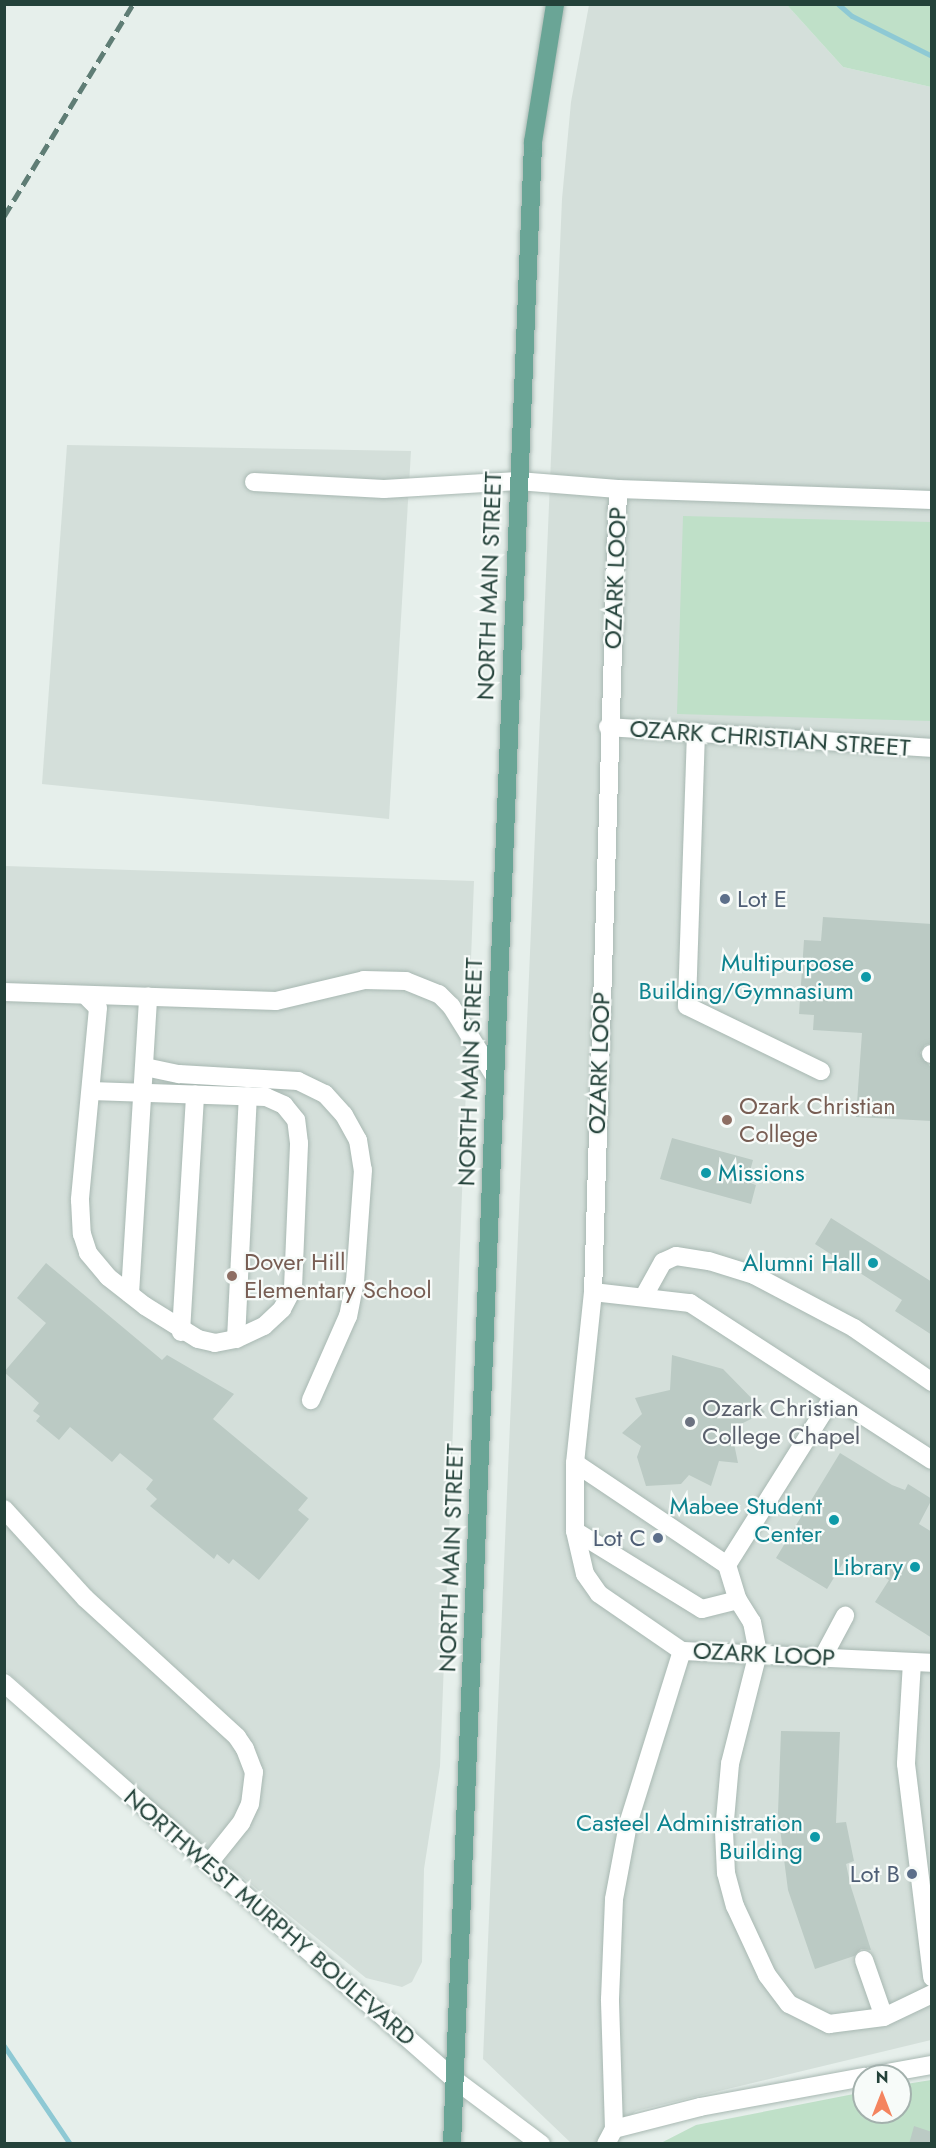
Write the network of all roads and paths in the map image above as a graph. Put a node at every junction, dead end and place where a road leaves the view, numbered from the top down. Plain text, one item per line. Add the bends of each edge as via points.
1 (555, 4) edge
2 (518, 481) junction
3 (254, 482) dead end
4 (618, 489) junction
5 (932, 500) edge
6 (608, 727) junction
7 (696, 732) junction
8 (932, 748) edge
9 (4, 992) edge
10 (85, 995) junction
11 (148, 997) junction
12 (145, 1067) junction
13 (821, 1071) dead end
14 (494, 1075) junction
15 (92, 1091) junction
16 (143, 1093) junction
17 (195, 1094) junction
18 (248, 1096) junction
19 (593, 1292) junction
20 (130, 1294) junction
21 (644, 1296) junction
22 (182, 1332) junction
23 (236, 1339) junction
24 (932, 1382) edge
25 (833, 1397) junction
26 (311, 1400) dead end
27 (932, 1460) edge
28 (575, 1463) junction
29 (4, 1509) edge
30 (575, 1531) junction
31 (727, 1565) junction
32 (738, 1600) junction
33 (845, 1616) dead end
34 (682, 1651) junction
35 (758, 1653) junction
36 (823, 1657) junction
37 (912, 1662) junction
38 (932, 1663) edge
39 (4, 1683) edge
40 (208, 1863) junction
41 (864, 1960) dead end
42 (932, 1977) edge
43 (932, 1994) edge
44 (884, 2017) junction
45 (932, 2065) edge
46 (912, 2069) edge
47 (454, 2079) junction
48 (852, 2079) edge
49 (610, 2136) edge
50 (452, 2144) edge
51 (541, 2144) edge

1 - 2 main road, NORTH MAIN STREET via 532,142
2 - 3 street via 384,489
2 - 4 street
2 - 14 main road, NORTH MAIN STREET
4 - 5 street, OZARK LOOP
4 - 6 street, OZARK LOOP
6 - 7 street, OZARK CHRISTIAN STREET
6 - 19 street, OZARK LOOP
7 - 8 street, OZARK CHRISTIAN STREET
7 - 13 street via 687,1006
9 - 10 street
10 - 11 street
10 - 15 street via 98,1008
11 - 12 street
11 - 14 street via 276,1001 364,980 406,981 438,994 451,1006
12 - 16 street
12 - 26 street via 179,1074 298,1081 325,1094 345,1115 358,1140 363,1170 355,1281 348,1316
14 - 47 main road, NORTH MAIN STREET
15 - 16 street
15 - 20 street via 80,1200 82,1234 88,1253 108,1277
16 - 17 street
16 - 20 street
17 - 18 street
17 - 22 street
18 - 23 street
18 - 23 street via 266,1097 284,1105 296,1120 295,1264 293,1288 282,1309 264,1326
19 - 21 street
19 - 28 street, OZARK LOOP
20 - 22 street
21 - 24 street via 663,1262 676,1256 754,1275 854,1328
21 - 25 street via 690,1303
22 - 23 street via 215,1343
25 - 27 street
25 - 31 street
28 - 30 street, OZARK LOOP
28 - 31 street
29 - 40 street via 85,1598 237,1737 244,1749 254,1772 250,1804 241,1823
30 - 32 street via 702,1609
30 - 34 street, OZARK LOOP via 585,1574 599,1594
31 - 32 street
32 - 35 street via 752,1622
33 - 36 street
34 - 35 street, OZARK LOOP
34 - 49 street via 628,1824 614,1899
35 - 36 street, OZARK LOOP
35 - 44 street via 724,1794 726,1873 735,1906 751,1948 789,2004 829,2024
36 - 37 street, OZARK LOOP
37 - 38 street, OZARK LOOP
37 - 42 street via 908,1787
39 - 40 street, NORTHWEST MURPHY BOULEVARD
40 - 47 street, NORTHWEST MURPHY BOULEVARD
41 - 44 street
43 - 44 street
45 - 46 street
47 - 50 main road, NORTH MAIN STREET
47 - 51 street, NORTHWEST MURPHY BOULEVARD
48 - 49 street via 700,2107

